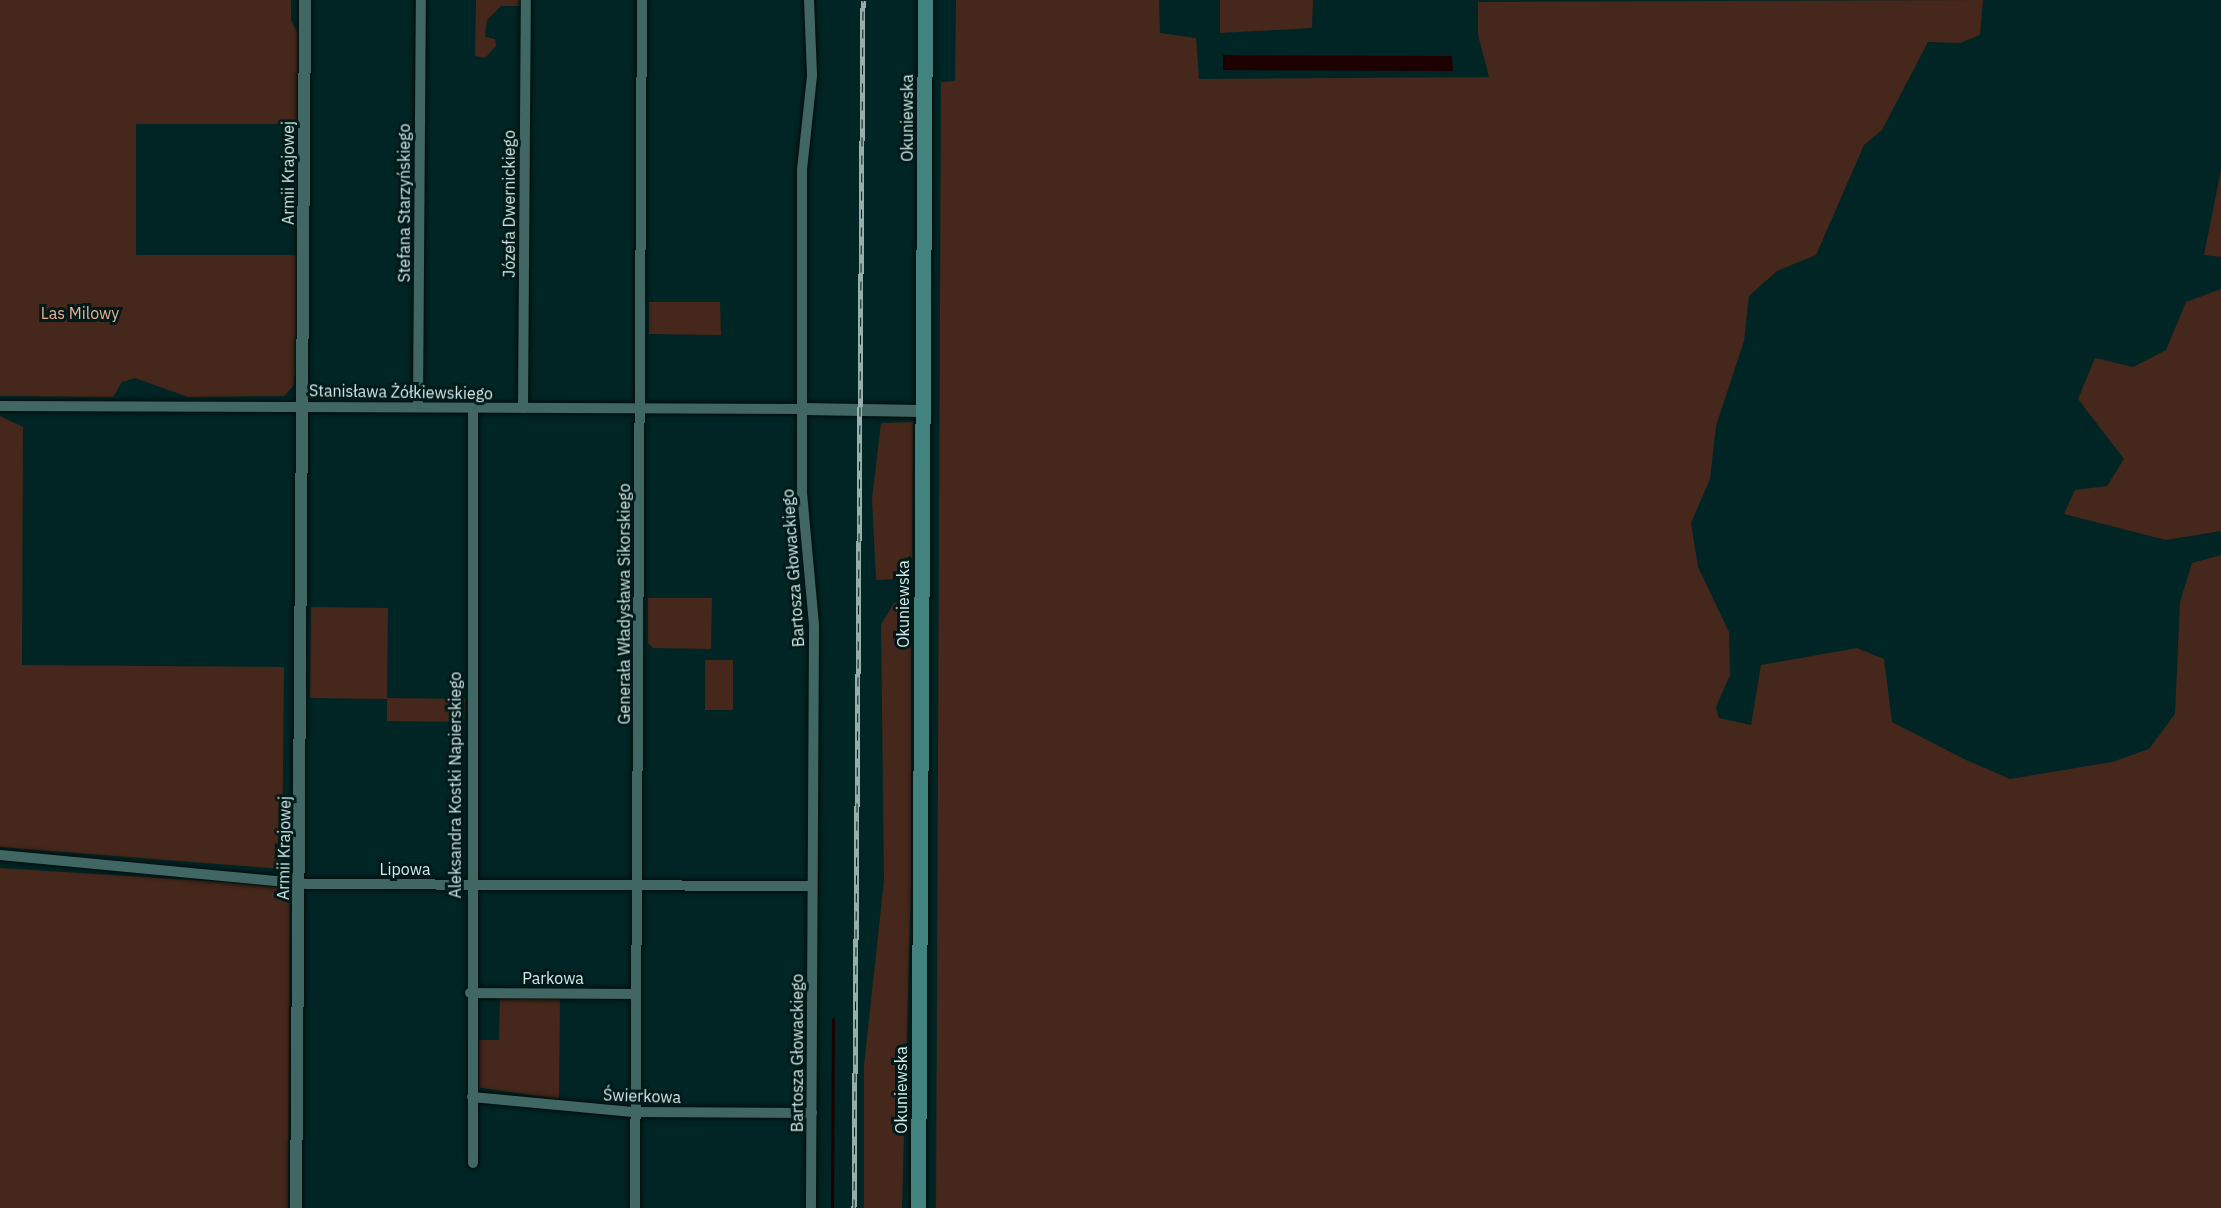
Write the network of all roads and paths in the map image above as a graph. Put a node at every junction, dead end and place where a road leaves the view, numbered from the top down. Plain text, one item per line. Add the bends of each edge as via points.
1 (305, 0) edge
2 (421, 0) edge
3 (526, 0) edge
4 (642, 0) edge
5 (808, 0) edge
6 (926, 0) edge
7 (0, 406) edge
8 (302, 406) junction
9 (418, 407) junction
10 (473, 408) junction
11 (523, 408) junction
12 (639, 409) junction
13 (803, 409) junction
14 (922, 411) junction
15 (0, 855) edge
16 (299, 883) junction
17 (470, 884) junction
18 (638, 885) junction
19 (812, 886) junction
20 (470, 993) junction
21 (636, 994) junction
22 (472, 1097) junction
23 (635, 1112) junction
24 (812, 1113) junction
25 (473, 1163) dead end
26 (296, 1208) edge
27 (635, 1208) edge
28 (811, 1208) edge
29 (918, 1208) edge

1 - 8 street, Armii Krajowej
2 - 9 street, Stefana Starzyńskiego
3 - 11 street, Józefa Dwernickiego
4 - 12 street, Generała Władysława Sikorskiego
5 - 13 street, Bartosza Głowackiego via 812,76 802,170
6 - 14 main road, Okuniewska
7 - 8 street, Stanisława Żółkiewskiego
8 - 9 street, Stanisława Żółkiewskiego
8 - 16 street, Armii Krajowej
9 - 10 street, Stanisława Żółkiewskiego
10 - 11 street, Stanisława Żółkiewskiego
10 - 17 street, Aleksandra Kostki Napierskiego
11 - 12 street, Stanisława Żółkiewskiego
12 - 13 street, Stanisława Żółkiewskiego
12 - 18 street, Generała Władysława Sikorskiego
13 - 14 street
13 - 19 street, Bartosza Głowackiego via 802,493 814,626
14 - 29 main road, Okuniewska
15 - 16 street, Lipowa
16 - 17 street, Lipowa
16 - 26 street, Armii Krajowej
17 - 18 street, Lipowa
17 - 20 street, Aleksandra Kostki Napierskiego
18 - 19 street, Lipowa
18 - 21 street, Generała Władysława Sikorskiego
19 - 24 street, Bartosza Głowackiego
20 - 21 street, Parkowa
20 - 22 street, Aleksandra Kostki Napierskiego
21 - 23 street, Generała Władysława Sikorskiego
22 - 23 street, Świerkowa
22 - 25 street, Aleksandra Kostki Napierskiego
23 - 24 street, Świerkowa
23 - 27 street, Generała Władysława Sikorskiego
24 - 28 street, Bartosza Głowackiego

